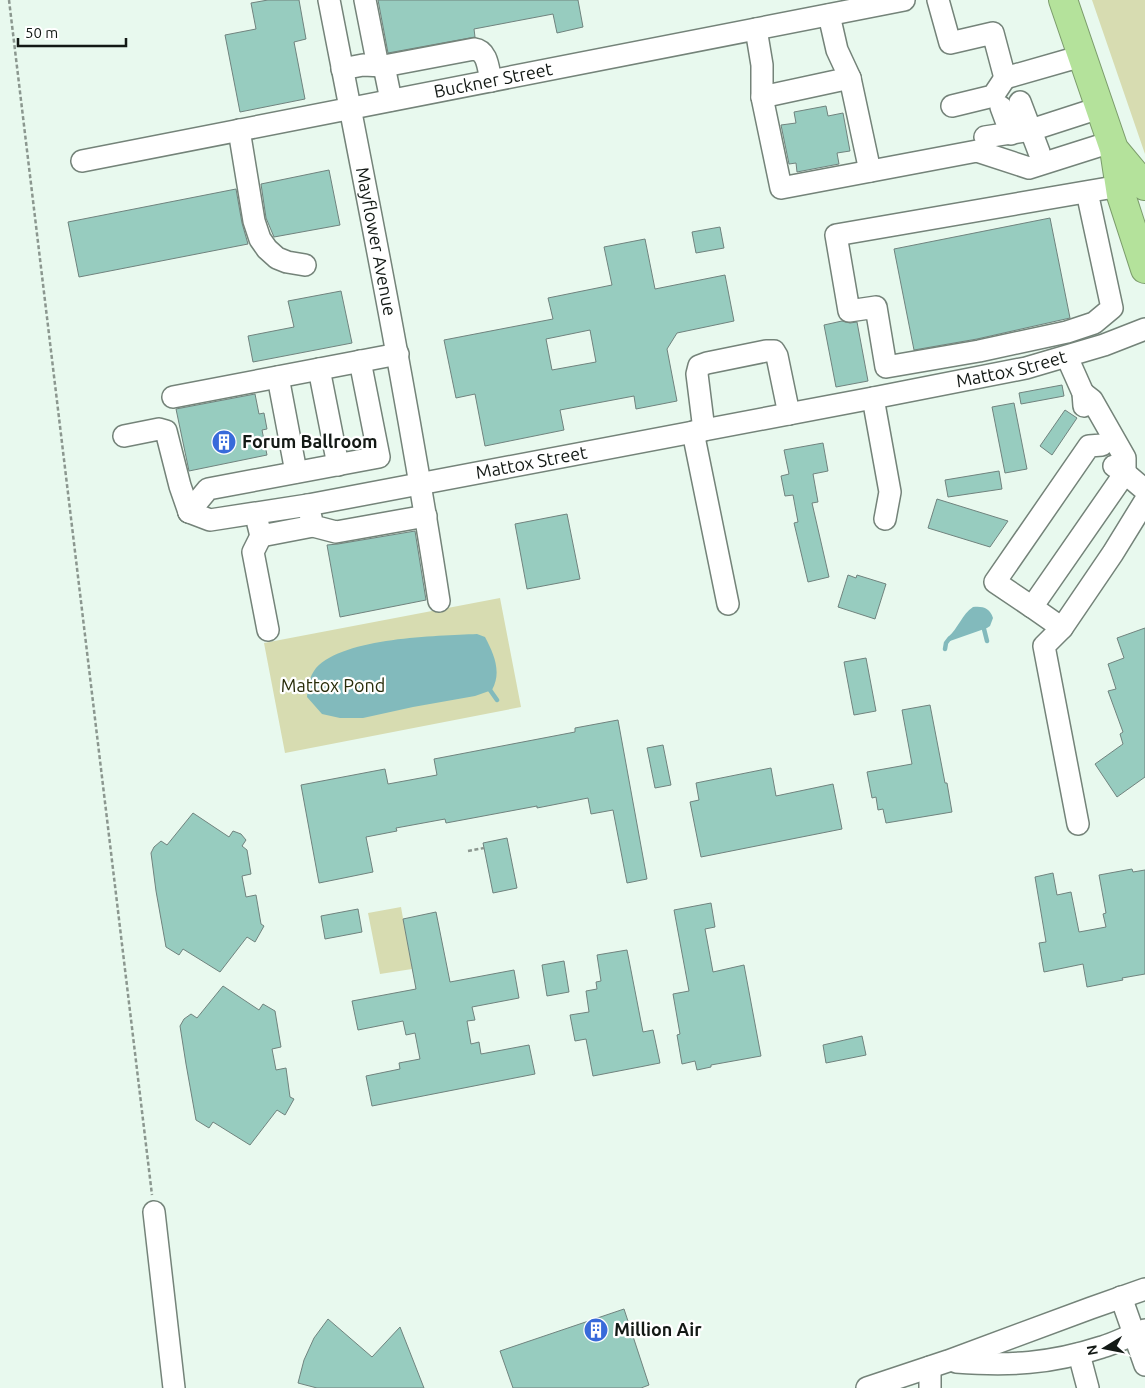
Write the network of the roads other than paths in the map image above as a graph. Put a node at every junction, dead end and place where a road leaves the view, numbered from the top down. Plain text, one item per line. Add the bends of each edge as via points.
1 (329, 0) edge
2 (365, 0) edge
3 (904, 0) edge
4 (938, 0) edge
5 (1063, 0) edge
6 (829, 15) junction
7 (756, 29) junction
8 (1082, 56) junction
9 (381, 66) junction
10 (342, 68) junction
11 (850, 78) junction
12 (1005, 78) junction
13 (492, 81) junction
14 (762, 97) junction
15 (391, 100) junction
16 (1011, 105) dead end
17 (952, 106) dead end
18 (350, 108) junction
19 (1099, 108) junction
20 (239, 130) junction
21 (1021, 132) junction
22 (985, 137) dead end
23 (1116, 150) junction
24 (1039, 152) dead end
25 (82, 161) dead end
26 (870, 171) junction
27 (1132, 186) edge
28 (1087, 192) junction
29 (1145, 225) edge
30 (305, 265) dead end
31 (1145, 269) edge
32 (1145, 329) edge
33 (398, 354) junction
34 (1068, 356) junction
35 (360, 361) junction
36 (319, 369) junction
37 (278, 377) junction
38 (1083, 393) junction
39 (173, 397) dead end
40 (873, 398) junction
41 (788, 414) junction
42 (699, 431) junction
43 (124, 436) dead end
44 (1102, 445) junction
45 (338, 465) junction
46 (296, 472) junction
47 (1125, 473) junction
48 (421, 484) junction
49 (1145, 490) edge
50 (1145, 501) edge
51 (308, 505) junction
52 (189, 512) junction
53 (256, 513) junction
54 (426, 516) junction
55 (885, 520) dead end
56 (312, 526) junction
57 (261, 536) junction
58 (440, 601) dead end
59 (728, 604) dead end
60 (1032, 607) junction
61 (1062, 628) junction
62 (268, 630) dead end
63 (1078, 824) dead end
64 (154, 1212) road end
65 (1145, 1289) edge
66 (1121, 1297) junction
67 (1139, 1332) edge
68 (1079, 1354) junction
69 (1145, 1365) edge
70 (936, 1372) edge
71 (174, 1388) edge
72 (868, 1388) edge
73 (1088, 1388) edge

1 - 10 street, Mayflower Avenue
2 - 9 street
3 - 6 street, Buckner Street
4 - 12 street via 950,43 993,33
5 - 8 highway
6 - 7 street, Buckner Street
6 - 11 street via 837,50
7 - 13 street, Buckner Street
7 - 14 street via 762,65
8 - 12 street
8 - 19 highway
9 - 10 street
9 - 13 street via 474,49 484,53
9 - 15 street
10 - 18 street, Mayflower Avenue
11 - 14 street
11 - 26 street
12 - 17 street via 992,96
13 - 15 street, Buckner Street
14 - 26 street via 780,188
15 - 18 street, Buckner Street
16 - 21 street
18 - 20 street, Buckner Street
18 - 33 street, Mayflower Avenue
19 - 21 street
19 - 23 highway
20 - 25 street, Buckner Street
20 - 30 street via 254,222 260,239 277,258
21 - 22 street
21 - 24 street
23 - 26 street via 1029,168 978,151
23 - 27 highway
23 - 29 highway
27 - 28 street
27 - 31 highway
28 - 28 street via 836,235 849,311 876,307 886,367 1067,332 1094,323 1112,308
32 - 34 street, Mattox Street
33 - 35 street
33 - 48 street, Mayflower Avenue
34 - 38 street
34 - 40 street, Mattox Street via 1026,368
35 - 36 street
35 - 45 street via 379,457
36 - 37 street
36 - 45 street
37 - 39 street
37 - 46 street
38 - 44 street via 1083,405
38 - 47 street via 1092,400 1125,458
40 - 41 street, Mattox Street
40 - 55 street via 890,492
41 - 42 street, Mattox Street
41 - 42 street via 777,356 766,350 699,366
42 - 48 street, Mattox Street
42 - 59 street
43 - 52 street via 159,429 166,431
44 - 47 street via 1112,465
44 - 60 street via 1089,446 995,582
45 - 46 street
46 - 52 street via 208,489
47 - 49 street
47 - 60 street
48 - 51 street, Mattox Street
48 - 54 street, Mayflower Avenue
50 - 61 street
51 - 53 street, Mattox Street
51 - 56 street
52 - 53 street, Mattox Street via 210,520
53 - 57 street
54 - 56 street via 336,532
54 - 58 street, Mayflower Avenue
56 - 57 street
57 - 62 street via 253,552
60 - 61 street
61 - 63 street via 1044,646
64 - 71 street
65 - 66 street
66 - 67 street
66 - 70 street
67 - 68 street
67 - 69 street
68 - 70 street via 1048,1361
68 - 73 street
70 - 72 street

